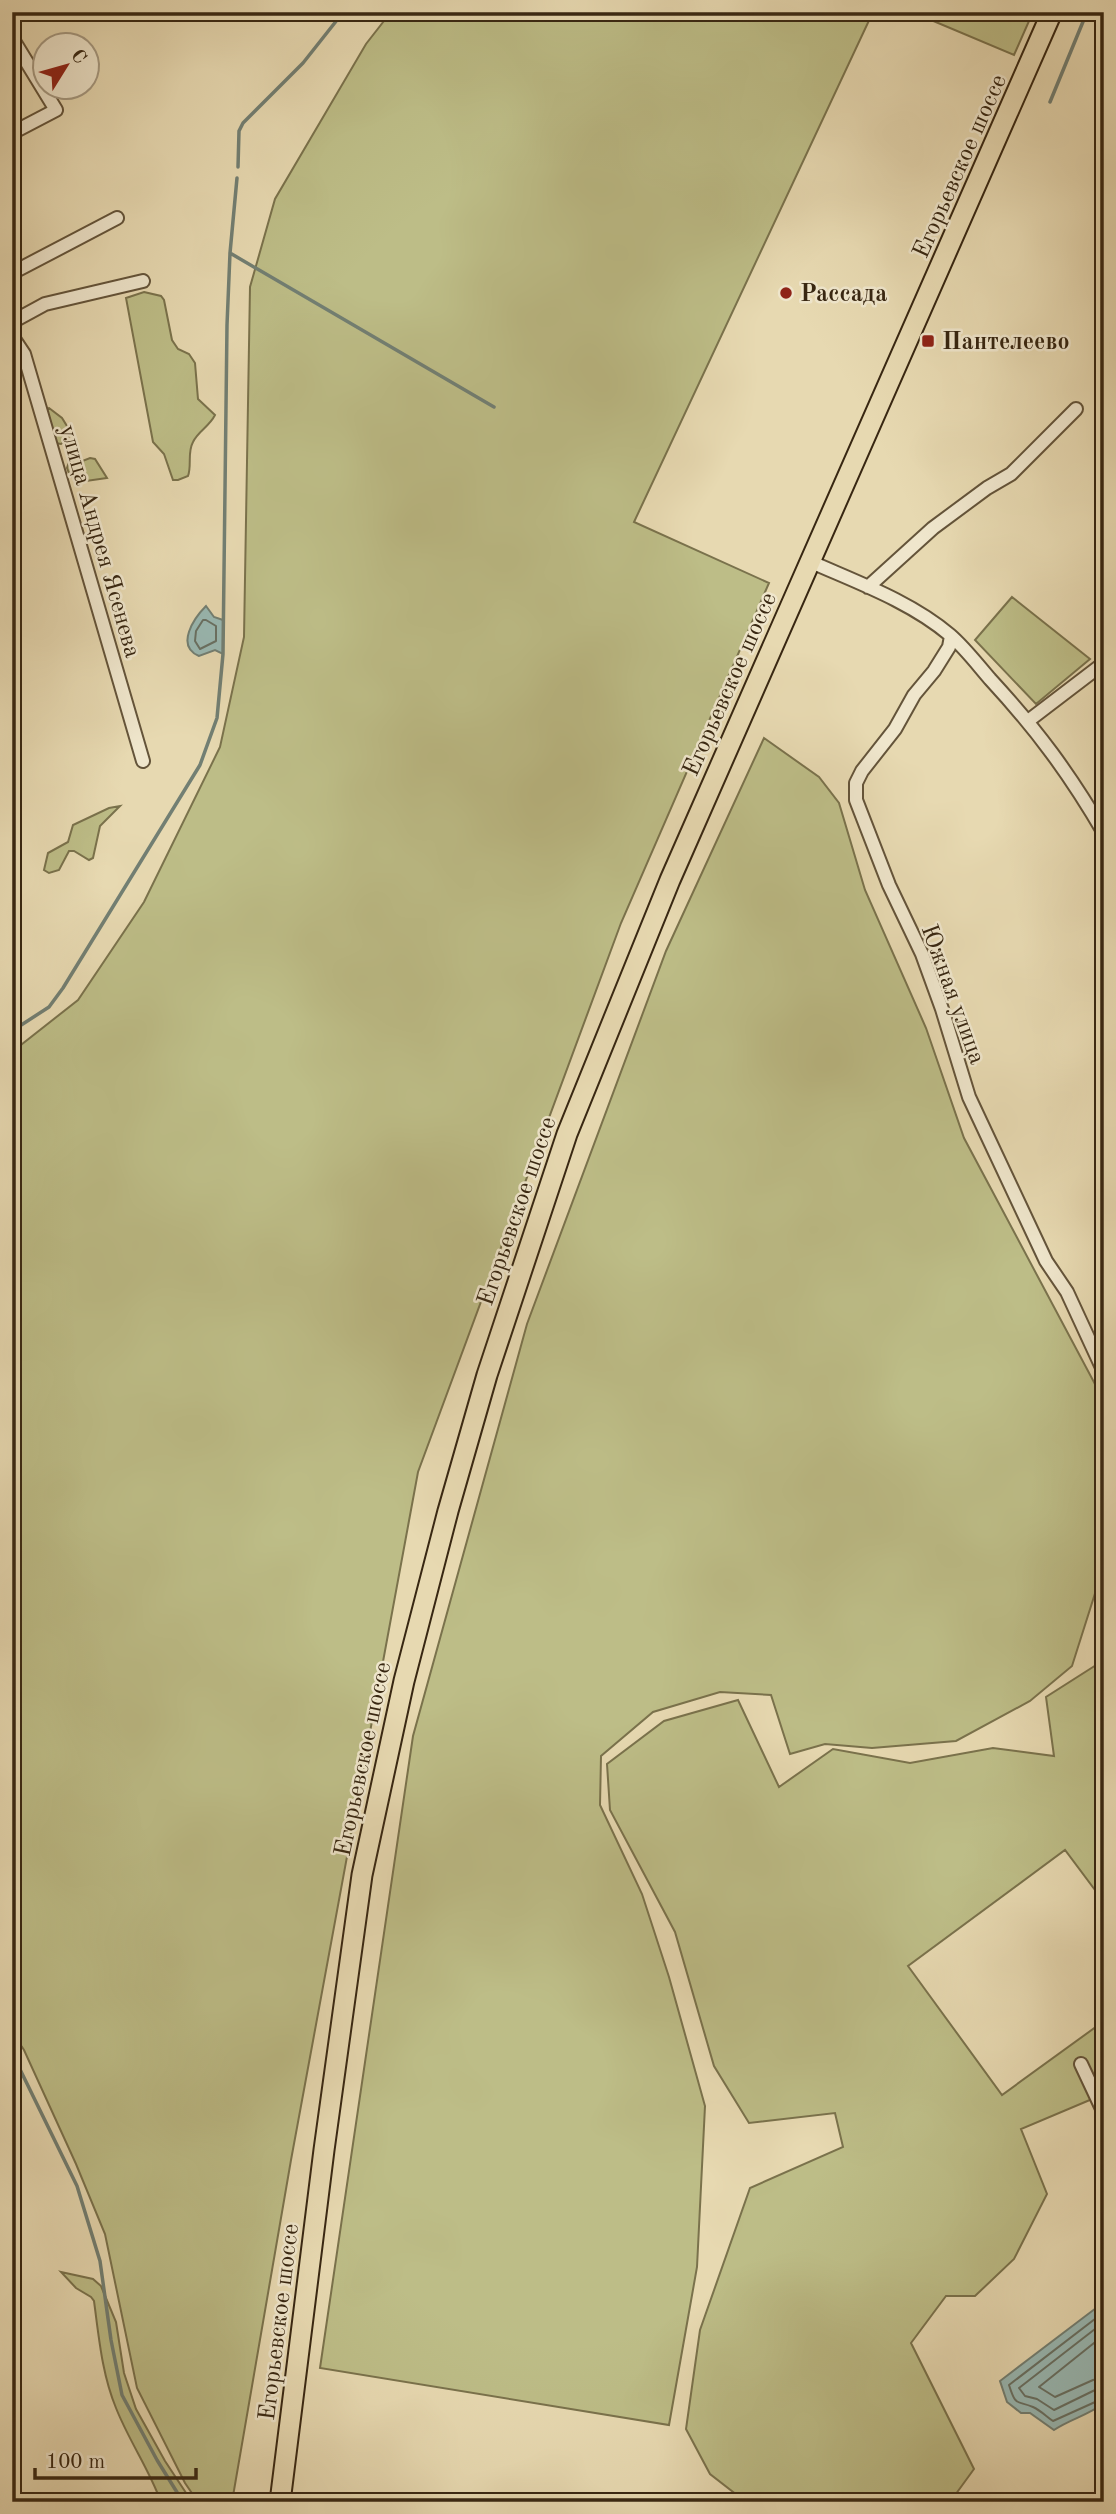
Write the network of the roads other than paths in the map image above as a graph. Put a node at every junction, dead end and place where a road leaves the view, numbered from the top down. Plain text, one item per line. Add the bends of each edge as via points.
1 (1052, 12) edge
2 (12, 38) edge
3 (12, 133) edge
4 (117, 218) dead end
5 (12, 273) edge
6 (142, 281) dead end
7 (12, 322) edge
8 (12, 336) edge
9 (1076, 409) dead end
10 (809, 561) junction
11 (868, 587) junction
12 (951, 636) junction
13 (1104, 663) edge
14 (1028, 720) junction
15 (143, 761) dead end
16 (1104, 833) edge
17 (1104, 1372) edge
18 (1081, 2063) dead end
19 (1104, 2113) edge
20 (280, 2502) edge

1 - 10 main road, Егорьевское шоссе
2 - 3 street via 57,110
4 - 5 street
6 - 7 street via 45,304
8 - 15 street, улица Андрея Ясенева via 24,354
9 - 11 street via 1011,474 933,527
10 - 11 street
10 - 20 main road, Егорьевское шоссе via 670,880 567,1134 486,1375 448,1511 404,1681 362,1875
11 - 12 street
12 - 14 street
12 - 17 street, Южная улица via 934,671 862,771 856,800 922,954 969,1097
13 - 14 street
14 - 16 street via 1075,783
18 - 19 street

